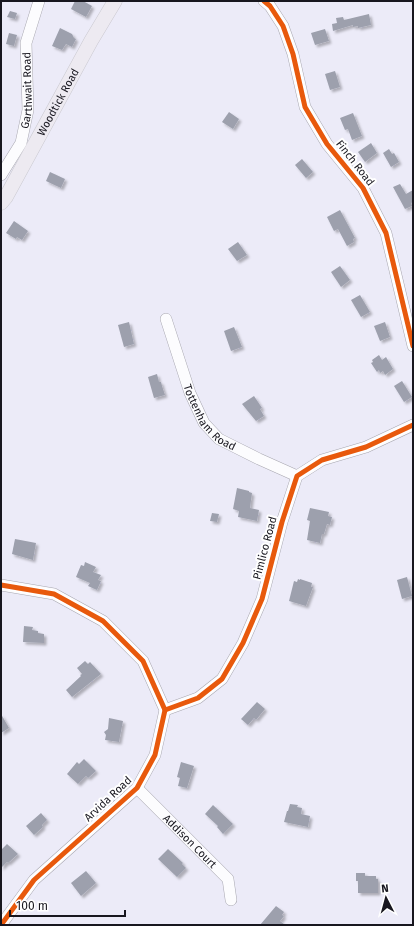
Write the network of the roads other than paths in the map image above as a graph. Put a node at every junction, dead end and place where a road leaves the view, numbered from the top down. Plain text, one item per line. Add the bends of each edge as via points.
1 (39, 1) edge
2 (115, 1) edge
3 (264, 1) edge
4 (1, 175) edge
5 (1, 203) edge
6 (166, 319) dead end
7 (413, 346) edge
8 (413, 425) edge
9 (297, 476) junction
10 (1, 585) edge
11 (165, 710) junction
12 (137, 788) junction
13 (231, 900) dead end
14 (1, 925) edge

1 - 4 street, Garthwait Road via 26,43 28,110 21,143
2 - 5 main road, Woodtick Road
3 - 7 street, Finch Road via 283,26 293,54 305,107 327,144 364,188 386,233
6 - 9 street, Tottenham Road via 190,393 204,423 219,439
8 - 9 street via 366,447 322,460
9 - 11 street, Pimlico Road via 262,599 243,643 222,679 198,698
10 - 11 street via 54,594 103,621 143,661
11 - 12 street, Arvida Road via 155,755
12 - 13 street, Addison Court via 228,879
12 - 14 street, Arvida Road via 34,880

